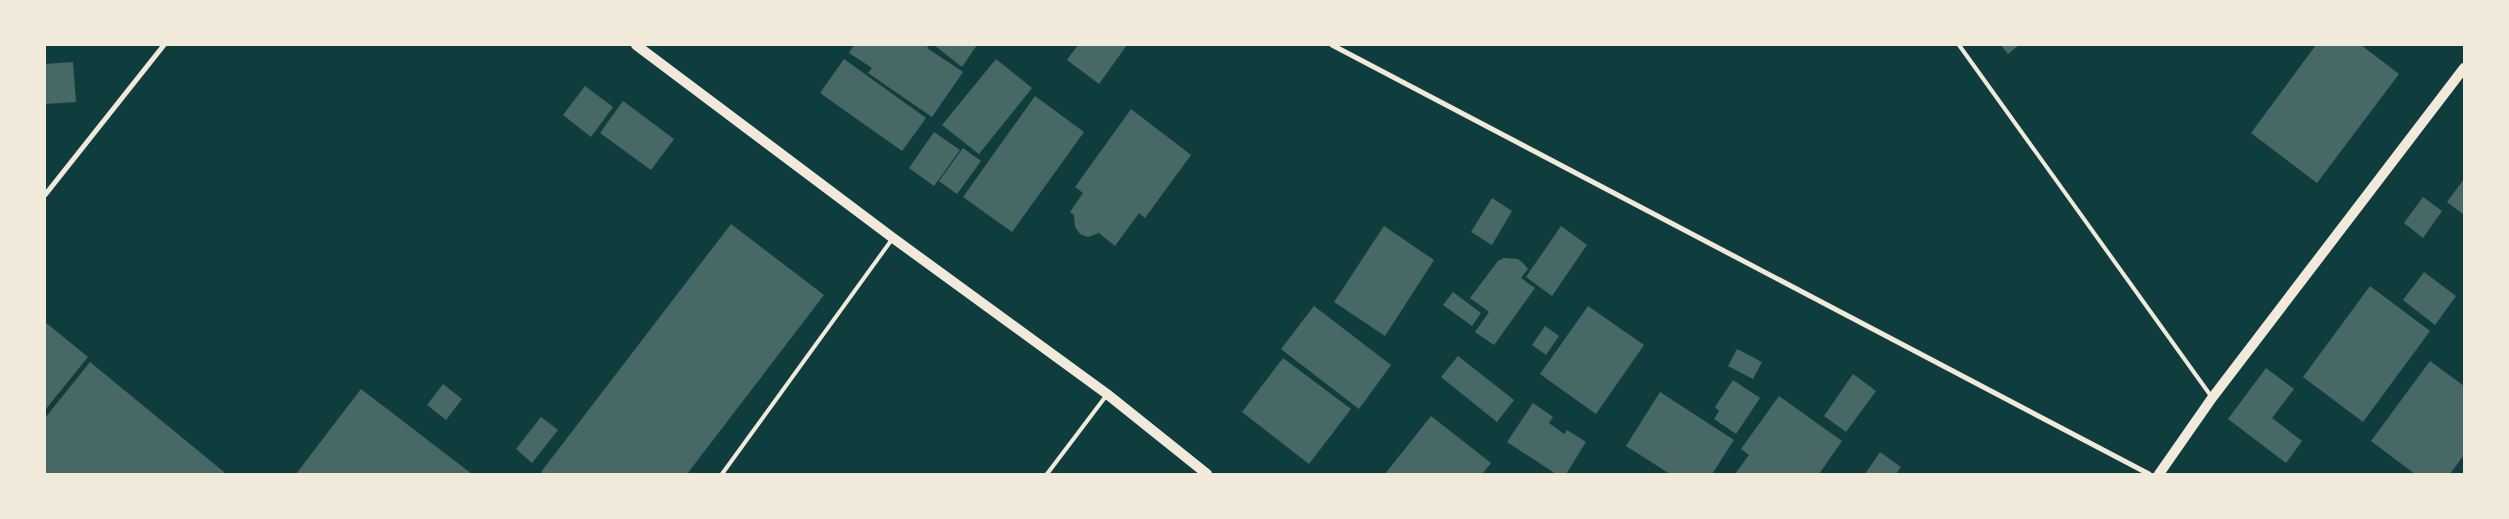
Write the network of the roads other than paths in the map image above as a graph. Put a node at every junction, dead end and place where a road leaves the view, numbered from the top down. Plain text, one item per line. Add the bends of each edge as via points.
1 (164, 45) edge
2 (636, 45) edge
3 (1332, 45) edge
4 (1959, 45) edge
5 (2464, 68) edge
6 (45, 195) edge
7 (892, 238) junction
8 (1107, 394) junction
9 (2212, 398) junction
10 (722, 474) edge
11 (1047, 474) edge
12 (1207, 474) edge
13 (2149, 474) edge
14 (2159, 474) edge

1 - 6 street
2 - 7 main road
3 - 13 street
4 - 9 lane
5 - 9 main road
7 - 8 main road
7 - 10 lane
8 - 11 lane
8 - 12 main road
9 - 14 main road

